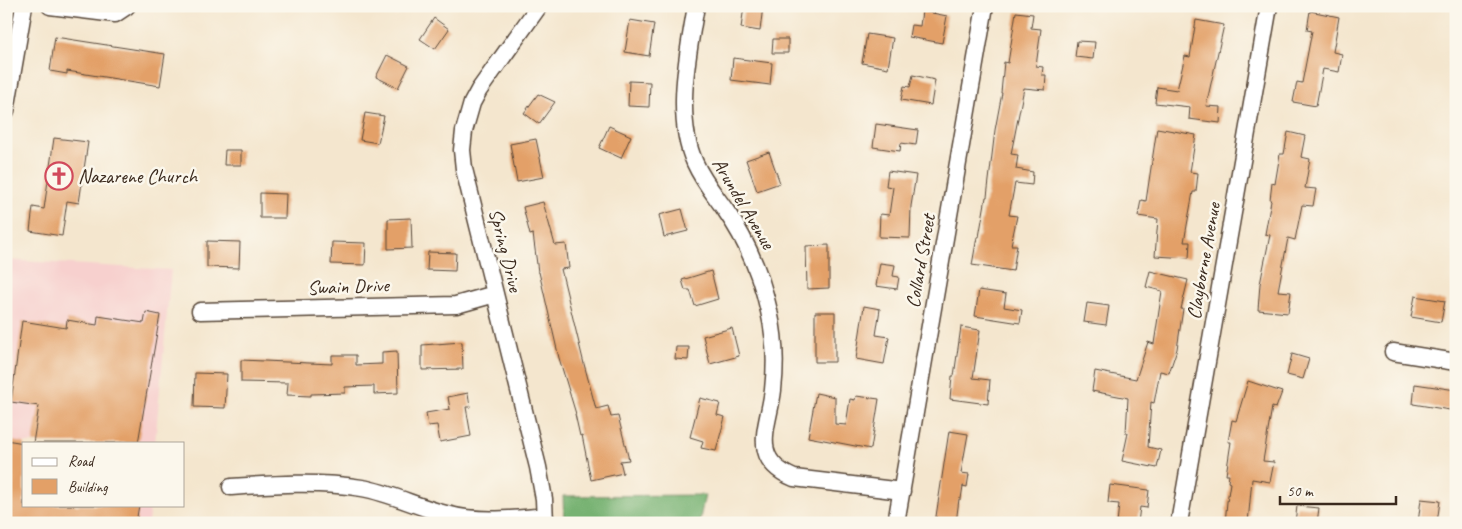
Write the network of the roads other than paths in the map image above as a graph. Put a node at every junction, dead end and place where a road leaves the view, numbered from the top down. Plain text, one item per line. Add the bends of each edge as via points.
1 (24, 6) edge
2 (50, 6) edge
3 (127, 6) edge
4 (540, 6) edge
5 (696, 6) edge
6 (985, 6) edge
7 (1269, 6) edge
8 (6, 111) edge
9 (496, 294) junction
10 (200, 311) dead end
11 (1393, 352) dead end
12 (1456, 362) edge
13 (231, 488) dead end
14 (902, 491) junction
15 (545, 520) edge
16 (896, 523) edge
17 (1180, 523) edge

1 - 8 street
2 - 3 street via 115,14
4 - 9 street, Spring Drive via 479,90 468,112 464,131 464,169
5 - 14 street, Arundel Avenue via 688,56 684,121 694,162 744,240 766,296 775,358 773,391 765,427 767,454 783,474 794,478
6 - 14 street, Collard Street
7 - 17 street, Clayborne Avenue
9 - 10 street, Swain Drive via 456,305
9 - 15 street, Spring Drive via 538,467
11 - 12 street
13 - 15 street via 280,485 361,488 475,520
14 - 16 street, Collard Street

